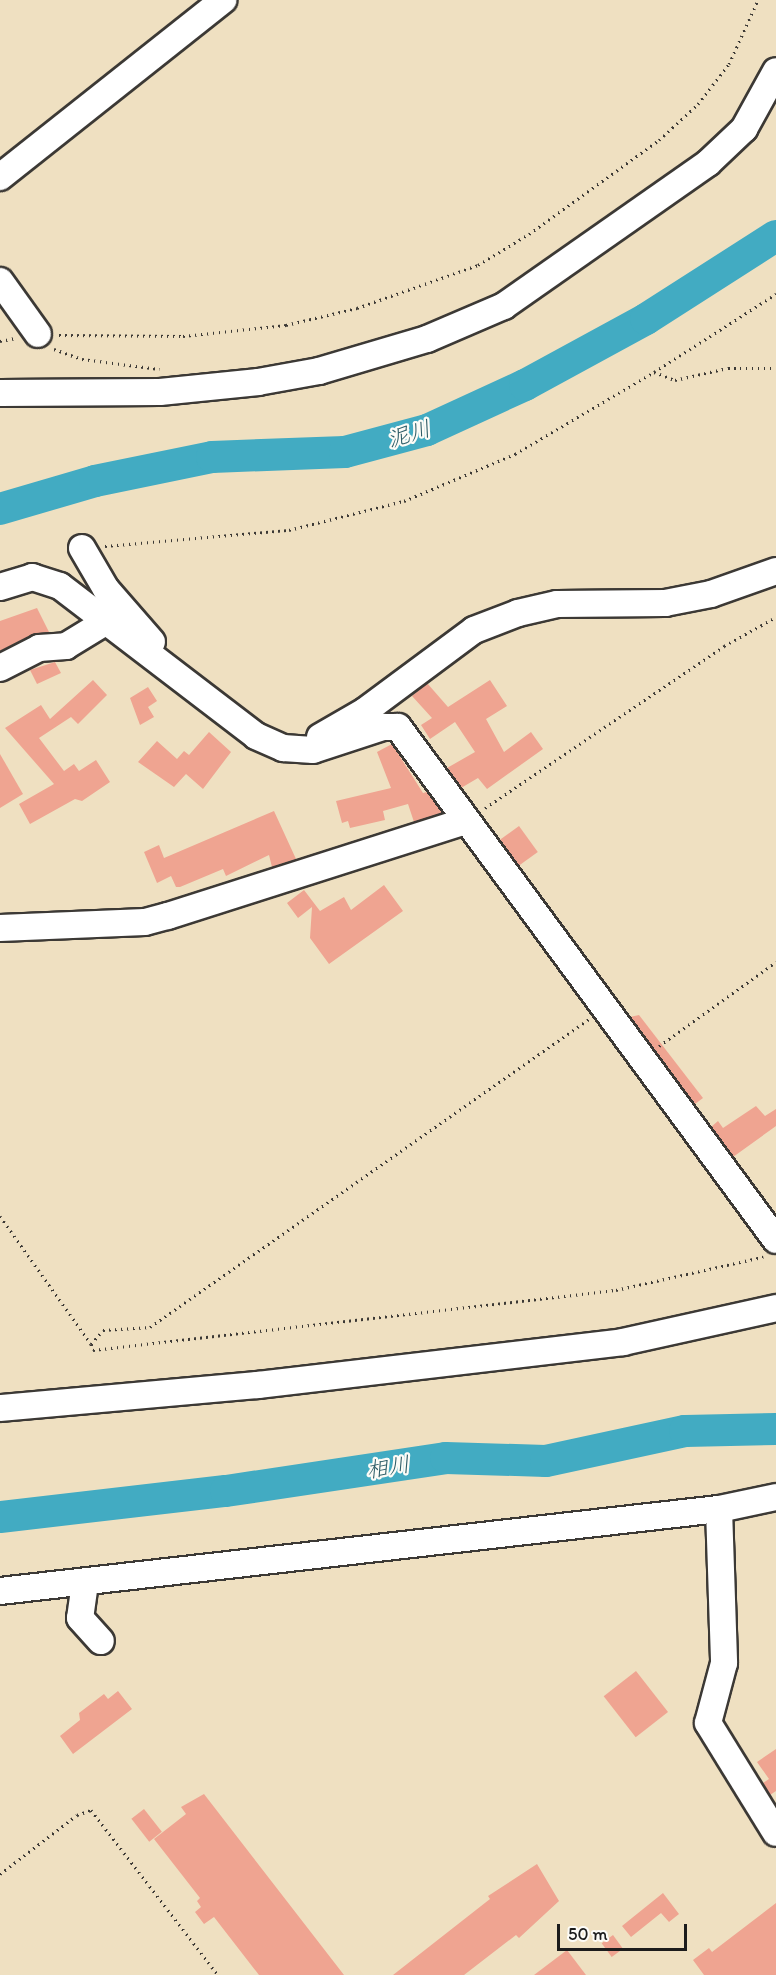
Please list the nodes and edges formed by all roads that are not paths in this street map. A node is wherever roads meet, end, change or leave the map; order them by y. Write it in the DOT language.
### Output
graph roads {
  1 [pos="223,0"];
  2 [pos="776,71"];
  3 [pos="0,177"];
  4 [pos="0,281"];
  5 [pos="38,334"];
  6 [pos="0,393"];
  7 [pos="82,548"];
  8 [pos="776,571"];
  9 [pos="0,587"];
  10 [pos="107,621"];
  11 [pos="0,668"];
  12 [pos="167,669"];
  13 [pos="313,750"];
  14 [pos="466,821"];
  15 [pos="0,928"];
  16 [pos="771,1248"];
  17 [pos="776,1308"];
  18 [pos="0,1408"];
  19 [pos="776,1497"];
  20 [pos="719,1509"];
  21 [pos="86,1582"];
  22 [pos="0,1591"];
  23 [pos="101,1641"];
  24 [pos="776,1833"];
  1 -- 3 [label="street"];
  2 -- 6 [label="street"];
  4 -- 5 [label="street"];
  7 -- 12 [label="street"];
  8 -- 13 [label="street"];
  9 -- 10 [label="street"];
  10 -- 11 [label="street"];
  10 -- 12 [label="street"];
  12 -- 13 [label="street"];
  13 -- 14 [label="street"];
  14 -- 15 [label="street"];
  14 -- 16 [label="street"];
  17 -- 18 [label="street"];
  19 -- 20 [label="street"];
  20 -- 21 [label="street"];
  20 -- 24 [label="street"];
  21 -- 22 [label="street"];
  21 -- 23 [label="street"];
}
